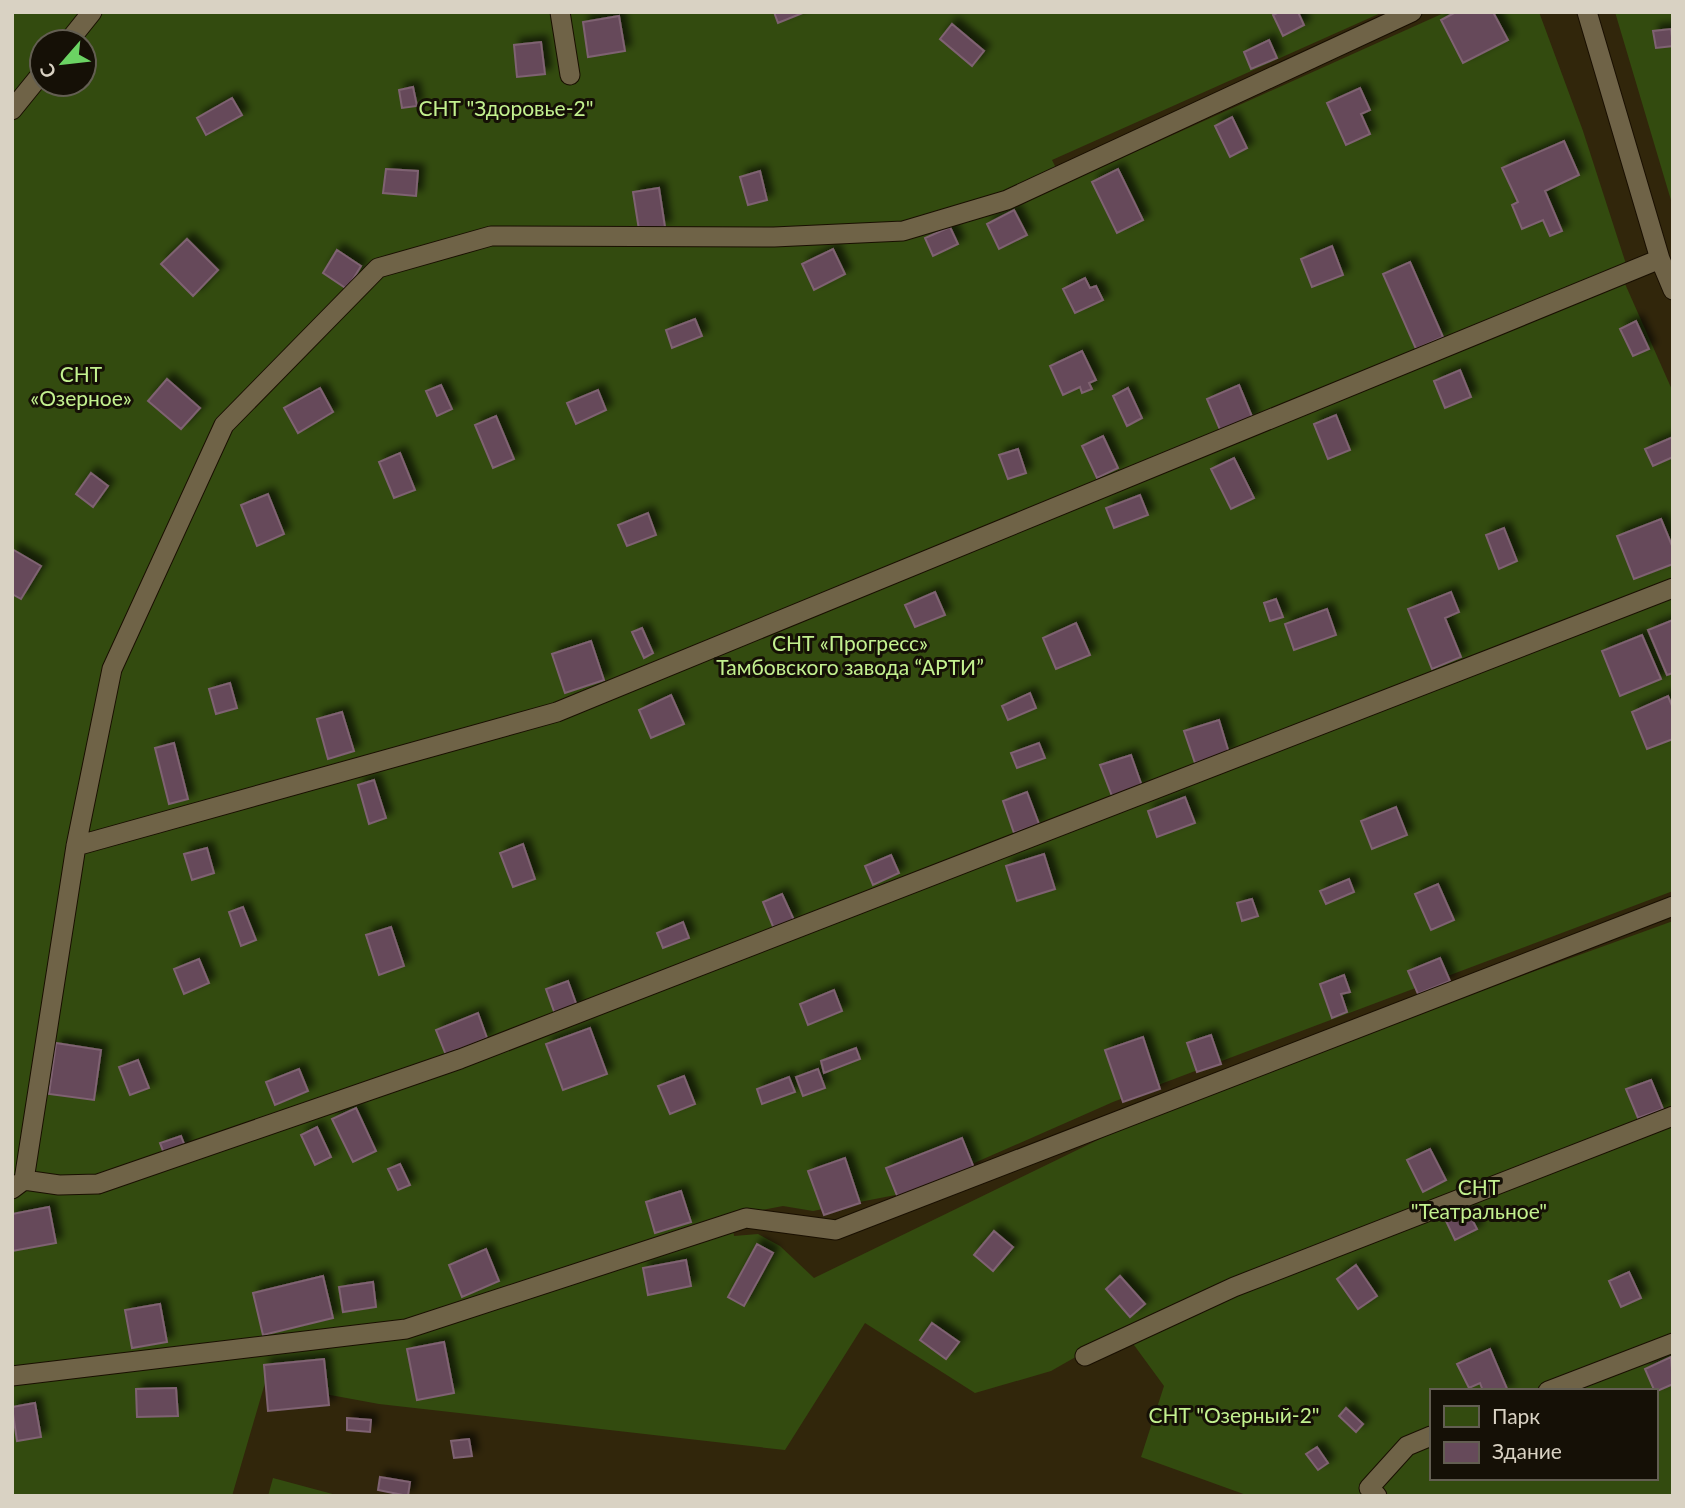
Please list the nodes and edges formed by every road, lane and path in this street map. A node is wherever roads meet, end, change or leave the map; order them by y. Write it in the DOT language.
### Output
graph roads {
  1 [pos="92,12"];
  2 [pos="559,12"];
  3 [pos="1412,12"];
  4 [pos="1587,12"];
  5 [pos="79,28"];
  6 [pos="570,75"];
  7 [pos="28,90"];
  8 [pos="12,110"];
  9 [pos="1660,259"];
  10 [pos="1673,290"];
  11 [pos="1673,589"];
  12 [pos="76,846"];
  13 [pos="1673,906"];
  14 [pos="1673,1116"];
  15 [pos="18,1184"];
  16 [pos="1673,1342"];
  17 [pos="1085,1356"];
  18 [pos="12,1376"];
  19 [pos="1553,1389"];
  20 [pos="1430,1436"];
  21 [pos="1377,1496"];
  1 -- 5 [label="lane"];
  2 -- 6 [label="lane"];
  3 -- 12 [label="lane"];
  4 -- 9 [label="lane"];
  7 -- 8 [label="lane"];
  9 -- 10 [label="lane"];
  9 -- 12 [label="lane"];
  11 -- 15 [label="lane"];
  12 -- 15 [label="lane"];
  13 -- 18 [label="lane"];
  14 -- 17 [label="lane"];
  16 -- 19 [label="lane"];
  20 -- 21 [label="lane"];
}
